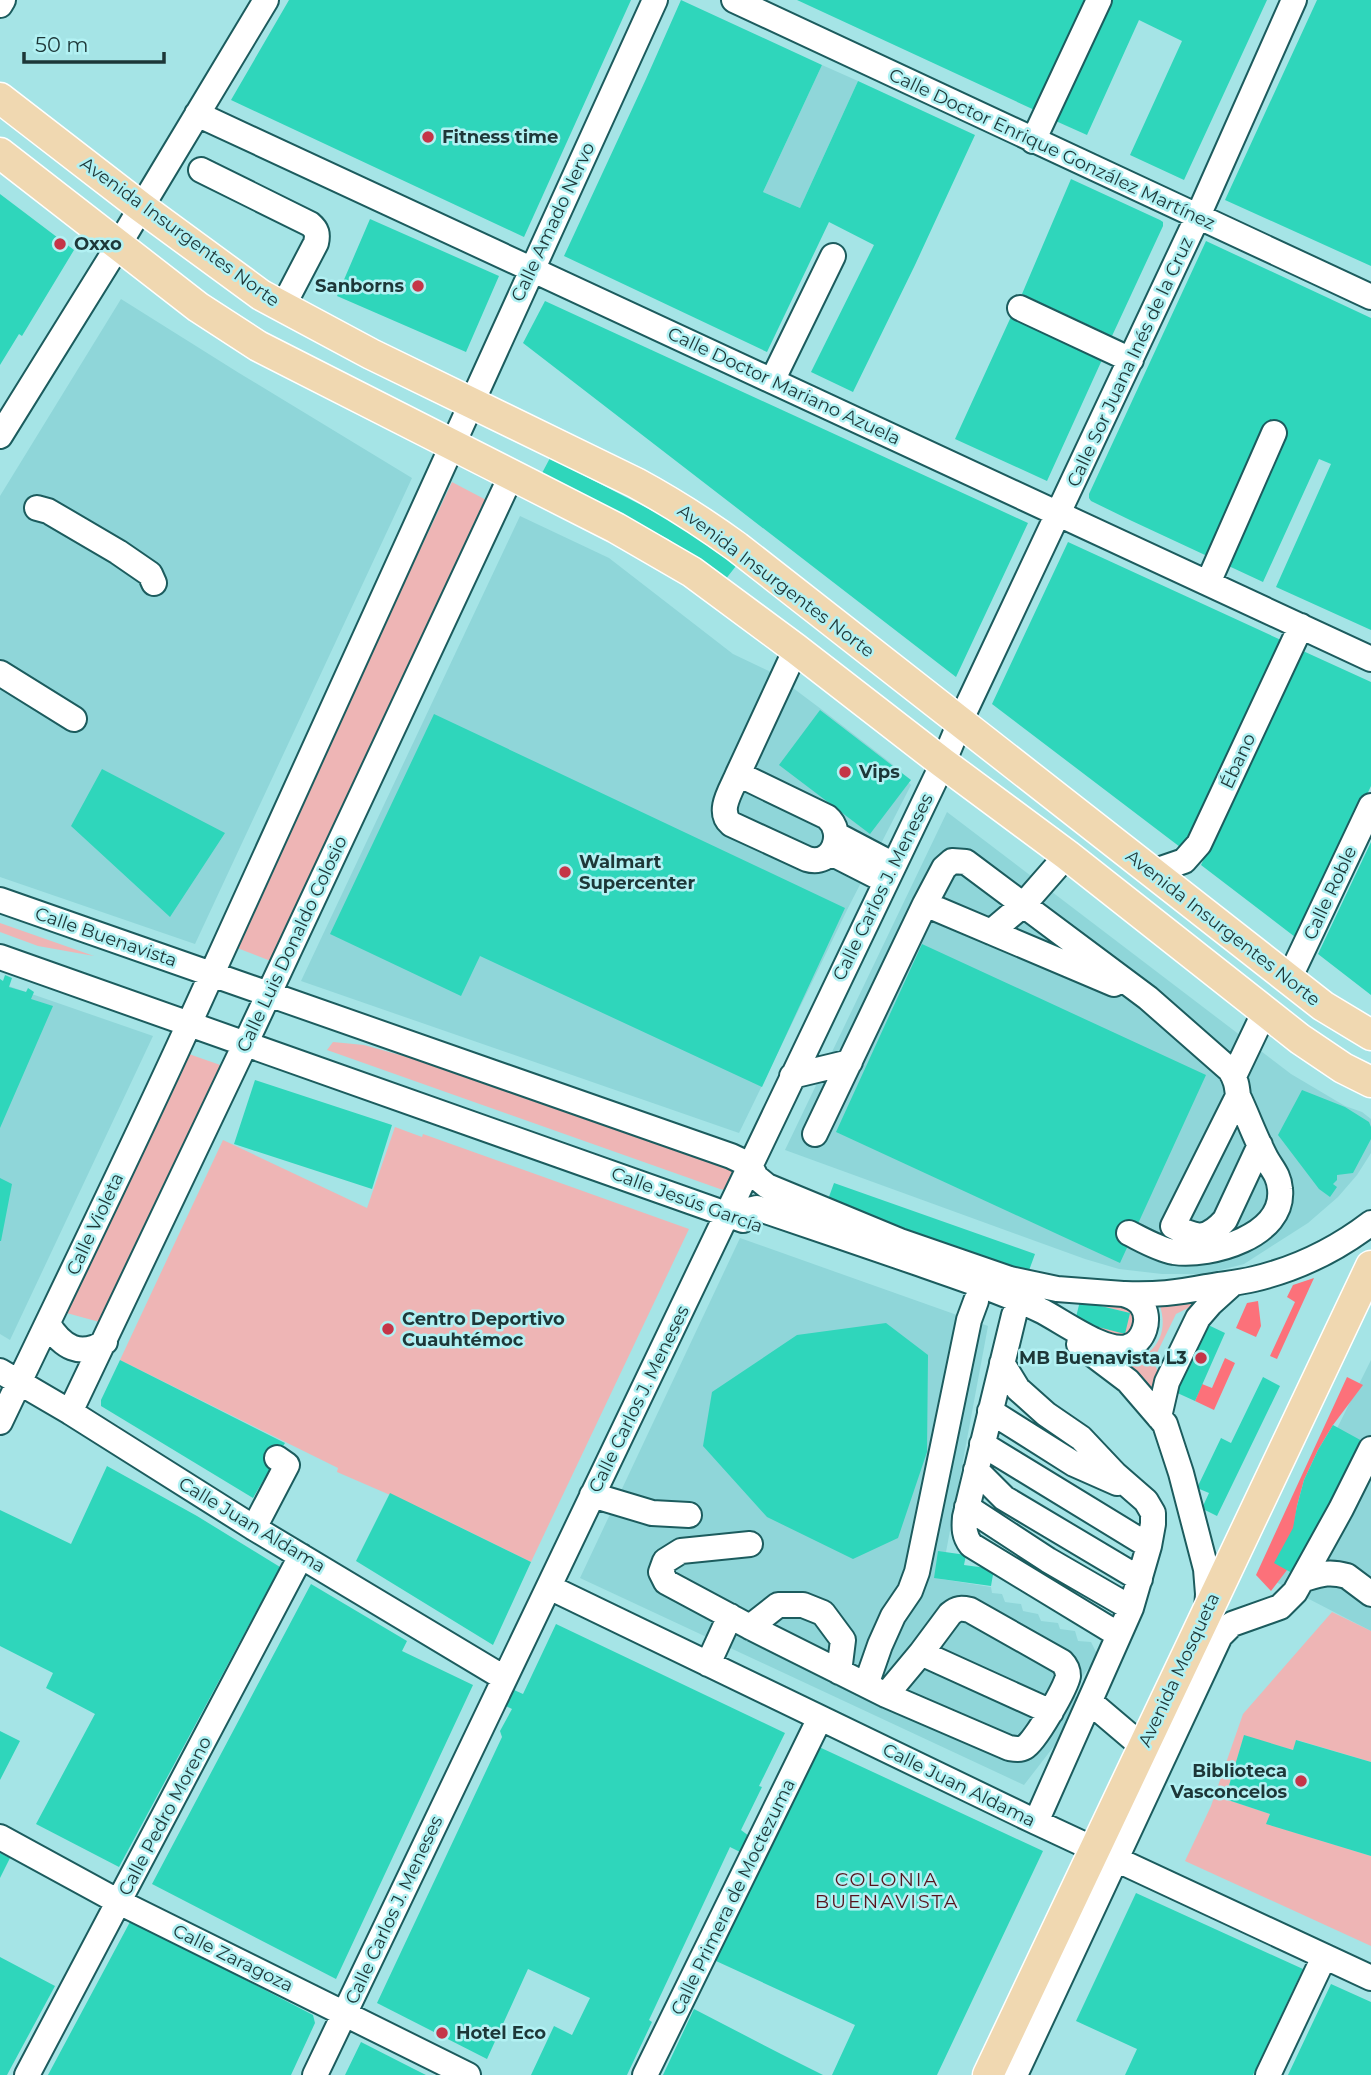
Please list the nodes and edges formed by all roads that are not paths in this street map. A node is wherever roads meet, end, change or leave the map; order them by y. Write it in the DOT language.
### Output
graph roads {
  1 [pos="3,0"];
  2 [pos="266,0"];
  3 [pos="656,0"];
  4 [pos="734,0"];
  5 [pos="1100,0"];
  6 [pos="1294,0"];
  7 [pos="0,5"];
  8 [pos="0,98"];
  9 [pos="197,114"];
  10 [pos="1033,141"];
  11 [pos="0,153"];
  12 [pos="201,170"];
  13 [pos="141,206"];
  14 [pos="1198,216"];
  15 [pos="118,246"];
  16 [pos="833,256"];
  17 [pos="531,269"];
  18 [pos="1371,297"];
  19 [pos="282,308"];
  20 [pos="1020,308"];
  21 [pos="1131,360"];
  22 [pos="772,381"];
  23 [pos="471,403"];
  24 [pos="1274,433"];
  25 [pos="0,436"];
  26 [pos="453,445"];
  27 [pos="511,476"];
  28 [pos="37,508"];
  29 [pos="1059,514"];
  30 [pos="154,583"];
  31 [pos="1208,583"];
  32 [pos="1301,626"];
  33 [pos="796,649"];
  34 [pos="1371,659"];
  35 [pos="0,673"];
  36 [pos="0,691"];
  37 [pos="960,722"];
  38 [pos="943,763"];
  39 [pos="738,774"];
  40 [pos="1371,806"];
  41 [pos="834,844"];
  42 [pos="1071,859"];
  43 [pos="1152,872"];
  44 [pos="890,873"];
  45 [pos="0,900"];
  46 [pos="925,904"];
  47 [pos="1031,909"];
  48 [pos="991,932"];
  49 [pos="1019,943"];
  50 [pos="0,957"];
  51 [pos="212,974"];
  52 [pos="1289,979"];
  53 [pos="269,993"];
  54 [pos="1148,998"];
  55 [pos="1265,1012"];
  56 [pos="189,1024"];
  57 [pos="1371,1035"];
  58 [pos="246,1043"];
  59 [pos="850,1062"];
  60 [pos="792,1076"];
  61 [pos="1371,1082"];
  62 [pos="1236,1086"];
  63 [pos="815,1134"];
  64 [pos="1264,1152"];
  65 [pos="750,1165"];
  66 [pos="728,1214"];
  67 [pos="1371,1223"];
  68 [pos="1129,1233"];
  69 [pos="1371,1266"];
  70 [pos="1232,1284"];
  71 [pos="1123,1294"];
  72 [pos="976,1301"];
  73 [pos="1014,1315"];
  74 [pos="48,1324"];
  75 [pos="105,1342"];
  76 [pos="1002,1363"];
  77 [pos="9,1377"];
  78 [pos="990,1411"];
  79 [pos="71,1412"];
  80 [pos="1159,1417"];
  81 [pos="0,1422"];
  82 [pos="982,1444"];
  83 [pos="1371,1449"];
  84 [pos="277,1458"];
  85 [pos="976,1469"];
  86 [pos="1136,1492"];
  87 [pos="592,1495"];
  88 [pos="967,1507"];
  89 [pos="689,1515"];
  90 [pos="254,1528"];
  91 [pos="750,1544"];
  92 [pos="1149,1546"];
  93 [pos="301,1556"];
  94 [pos="1140,1579"];
  95 [pos="1304,1579"];
  96 [pos="549,1587"];
  97 [pos="1371,1594"];
  98 [pos="1131,1608"];
  99 [pos="1207,1611"];
  100 [pos="741,1622"];
  101 [pos="1119,1635"];
  102 [pos="921,1653"];
  103 [pos="714,1667"];
  104 [pos="839,1672"];
  105 [pos="504,1678"];
  106 [pos="876,1690"];
  107 [pos="1090,1702"];
  108 [pos="1051,1712"];
  109 [pos="820,1718"];
  110 [pos="1143,1747"];
  111 [pos="1036,1822"];
  112 [pos="0,1837"];
  113 [pos="1105,1855"];
  114 [pos="119,1902"];
  115 [pos="1324,1957"];
  116 [pos="1371,1978"];
  117 [pos="345,2013"];
  118 [pos="27,2075"];
  119 [pos="315,2075"];
  120 [pos="468,2075"];
  121 [pos="645,2075"];
  122 [pos="988,2075"];
  123 [pos="1015,2075"];
  124 [pos="1268,2075"];
  1 -- 7 [label="street"];
  2 -- 9 [label="street"];
  3 -- 17 [label="street, Calle Amado Nervo"];
  4 -- 10 [label="street, Calle Doctor Enrique González Martínez"];
  5 -- 10 [label="street"];
  6 -- 14 [label="street, Calle Sor Juana Inés de la Cruz"];
  8 -- 13 [label="main road, Avenida Insurgentes Norte"];
  9 -- 13 [label="street"];
  9 -- 17 [label="street, Calle Doctor Mariano Azuela"];
  10 -- 14 [label="street, Calle Doctor Enrique González Martínez"];
  11 -- 15 [label="main road"];
  12 -- 19 [label="street"];
  13 -- 15 [label="street"];
  13 -- 19 [label="main road, Avenida Insurgentes Norte"];
  14 -- 18 [label="street, Calle Doctor Enrique González Martínez"];
  14 -- 21 [label="street, Calle Sor Juana Inés de la Cruz"];
  15 -- 25 [label="street"];
  15 -- 26 [label="main road"];
  16 -- 22 [label="street"];
  17 -- 22 [label="street, Calle Doctor Mariano Azuela"];
  17 -- 23 [label="street, Calle Amado Nervo"];
  19 -- 23 [label="main road, Avenida Insurgentes Norte"];
  20 -- 21 [label="street"];
  21 -- 29 [label="street, Calle Sor Juana Inés de la Cruz"];
  22 -- 29 [label="street, Calle Doctor Mariano Azuela"];
  23 -- 26 [label="street, Calle Amado Nervo"];
  23 -- 37 [label="main road, Avenida Insurgentes Norte"];
  24 -- 31 [label="street"];
  26 -- 27 [label="main road"];
  26 -- 51 [label="street"];
  27 -- 33 [label="main road"];
  27 -- 53 [label="street, Calle Luis Donaldo Colosio"];
  28 -- 30 [label="street"];
  29 -- 31 [label="street, Calle Doctor Mariano Azuela"];
  29 -- 37 [label="street, Calle Sor Juana Inés de la Cruz"];
  31 -- 32 [label="street, Calle Doctor Mariano Azuela"];
  32 -- 34 [label="street, Calle Doctor Mariano Azuela"];
  32 -- 43 [label="street, Ébano"];
  33 -- 38 [label="main road"];
  33 -- 39 [label="street"];
  35 -- 36 [label="street"];
  37 -- 38 [label="street, Calle Carlos J. Meneses"];
  37 -- 43 [label="main road, Avenida Insurgentes Norte"];
  38 -- 42 [label="main road"];
  38 -- 44 [label="street, Calle Carlos J. Meneses"];
  39 -- 41 [label="street"];
  39 -- 41 [label="street"];
  40 -- 52 [label="street, Calle Roble"];
  41 -- 44 [label="street"];
  42 -- 47 [label="street"];
  42 -- 55 [label="main road"];
  43 -- 52 [label="main road, Avenida Insurgentes Norte"];
  44 -- 60 [label="street, Calle Carlos J. Meneses"];
  45 -- 51 [label="street, Calle Buenavista"];
  46 -- 47 [label="street"];
  46 -- 48 [label="street"];
  46 -- 59 [label="street"];
  47 -- 48 [label="street"];
  47 -- 49 [label="street"];
  47 -- 54 [label="street"];
  48 -- 49 [label="street"];
  49 -- 54 [label="street"];
  50 -- 56 [label="street"];
  51 -- 53 [label="street"];
  51 -- 56 [label="street"];
  52 -- 57 [label="main road, Avenida Insurgentes Norte"];
  53 -- 58 [label="street, Calle Luis Donaldo Colosio"];
  53 -- 65 [label="street"];
  54 -- 62 [label="street"];
  55 -- 61 [label="main road"];
  55 -- 62 [label="street"];
  56 -- 58 [label="street, Calle Jesús García"];
  56 -- 74 [label="street, Calle Violeta"];
  58 -- 66 [label="street, Calle Jesús García"];
  58 -- 75 [label="street, Calle Luis Donaldo Colosio"];
  59 -- 60 [label="street"];
  59 -- 63 [label="street"];
  60 -- 65 [label="street, Calle Carlos J. Meneses"];
  62 -- 64 [label="street"];
  62 -- 64 [label="street"];
  64 -- 68 [label="street"];
  65 -- 66 [label="street, Calle Carlos J. Meneses"];
  65 -- 71 [label="street"];
  66 -- 71 [label="street"];
  66 -- 72 [label="street, Calle Jesús García"];
  66 -- 87 [label="street, Calle Carlos J. Meneses"];
  67 -- 70 [label="street"];
  69 -- 99 [label="main road, Avenida Mosqueta"];
  70 -- 71 [label="street"];
  70 -- 80 [label="street"];
  72 -- 73 [label="street, Calle Jesús García"];
  72 -- 106 [label="street"];
  73 -- 76 [label="street"];
  73 -- 80 [label="street, Calle Jesús García"];
  74 -- 75 [label="street"];
  74 -- 77 [label="street, Calle Violeta"];
  75 -- 79 [label="street, Calle Luis Donaldo Colosio"];
  76 -- 78 [label="street"];
  76 -- 86 [label="street"];
  77 -- 79 [label="street, Calle Juan Aldama"];
  77 -- 81 [label="street, Calle Violeta"];
  78 -- 82 [label="street"];
  78 -- 86 [label="street"];
  79 -- 90 [label="street, Calle Juan Aldama"];
  80 -- 99 [label="street, Calle Jesús García"];
  82 -- 85 [label="street"];
  82 -- 92 [label="street"];
  83 -- 95 [label="street"];
  84 -- 90 [label="street"];
  85 -- 88 [label="street"];
  85 -- 94 [label="street"];
  86 -- 92 [label="street"];
  87 -- 89 [label="street"];
  87 -- 96 [label="street, Calle Carlos J. Meneses"];
  88 -- 98 [label="street"];
  88 -- 101 [label="street"];
  90 -- 93 [label="street, Calle Juan Aldama"];
  91 -- 100 [label="street"];
  92 -- 94 [label="street"];
  93 -- 105 [label="street, Calle Juan Aldama"];
  93 -- 114 [label="street, Calle Pedro Moreno"];
  94 -- 98 [label="street"];
  95 -- 97 [label="street"];
  95 -- 113 [label="street"];
  96 -- 103 [label="street, Calle Juan Aldama"];
  96 -- 105 [label="street, Calle Carlos J. Meneses"];
  98 -- 101 [label="street"];
  99 -- 110 [label="main road, Avenida Mosqueta"];
  100 -- 103 [label="street"];
  100 -- 104 [label="street"];
  100 -- 104 [label="street"];
  101 -- 107 [label="street"];
  102 -- 106 [label="street"];
  102 -- 108 [label="street"];
  102 -- 108 [label="street"];
  103 -- 109 [label="street, Calle Juan Aldama"];
  104 -- 106 [label="street"];
  105 -- 117 [label="street, Calle Carlos J. Meneses"];
  106 -- 108 [label="street"];
  107 -- 110 [label="street"];
  107 -- 111 [label="street"];
  109 -- 111 [label="street, Calle Juan Aldama"];
  109 -- 121 [label="street, Calle Primera de Moctezuma"];
  110 -- 113 [label="main road, Avenida Mosqueta"];
  111 -- 113 [label="street, Calle Juan Aldama"];
  112 -- 114 [label="street, Calle Zaragoza"];
  113 -- 115 [label="street, Calle Juan Aldama"];
  113 -- 122 [label="main road, Avenida Mosqueta"];
  113 -- 123 [label="street"];
  114 -- 117 [label="street, Calle Zaragoza"];
  114 -- 118 [label="street, Calle Pedro Moreno"];
  115 -- 116 [label="street, Calle Juan Aldama"];
  115 -- 124 [label="street"];
  117 -- 119 [label="street, Calle Carlos J. Meneses"];
  117 -- 120 [label="street, Calle Zaragoza"];
}
